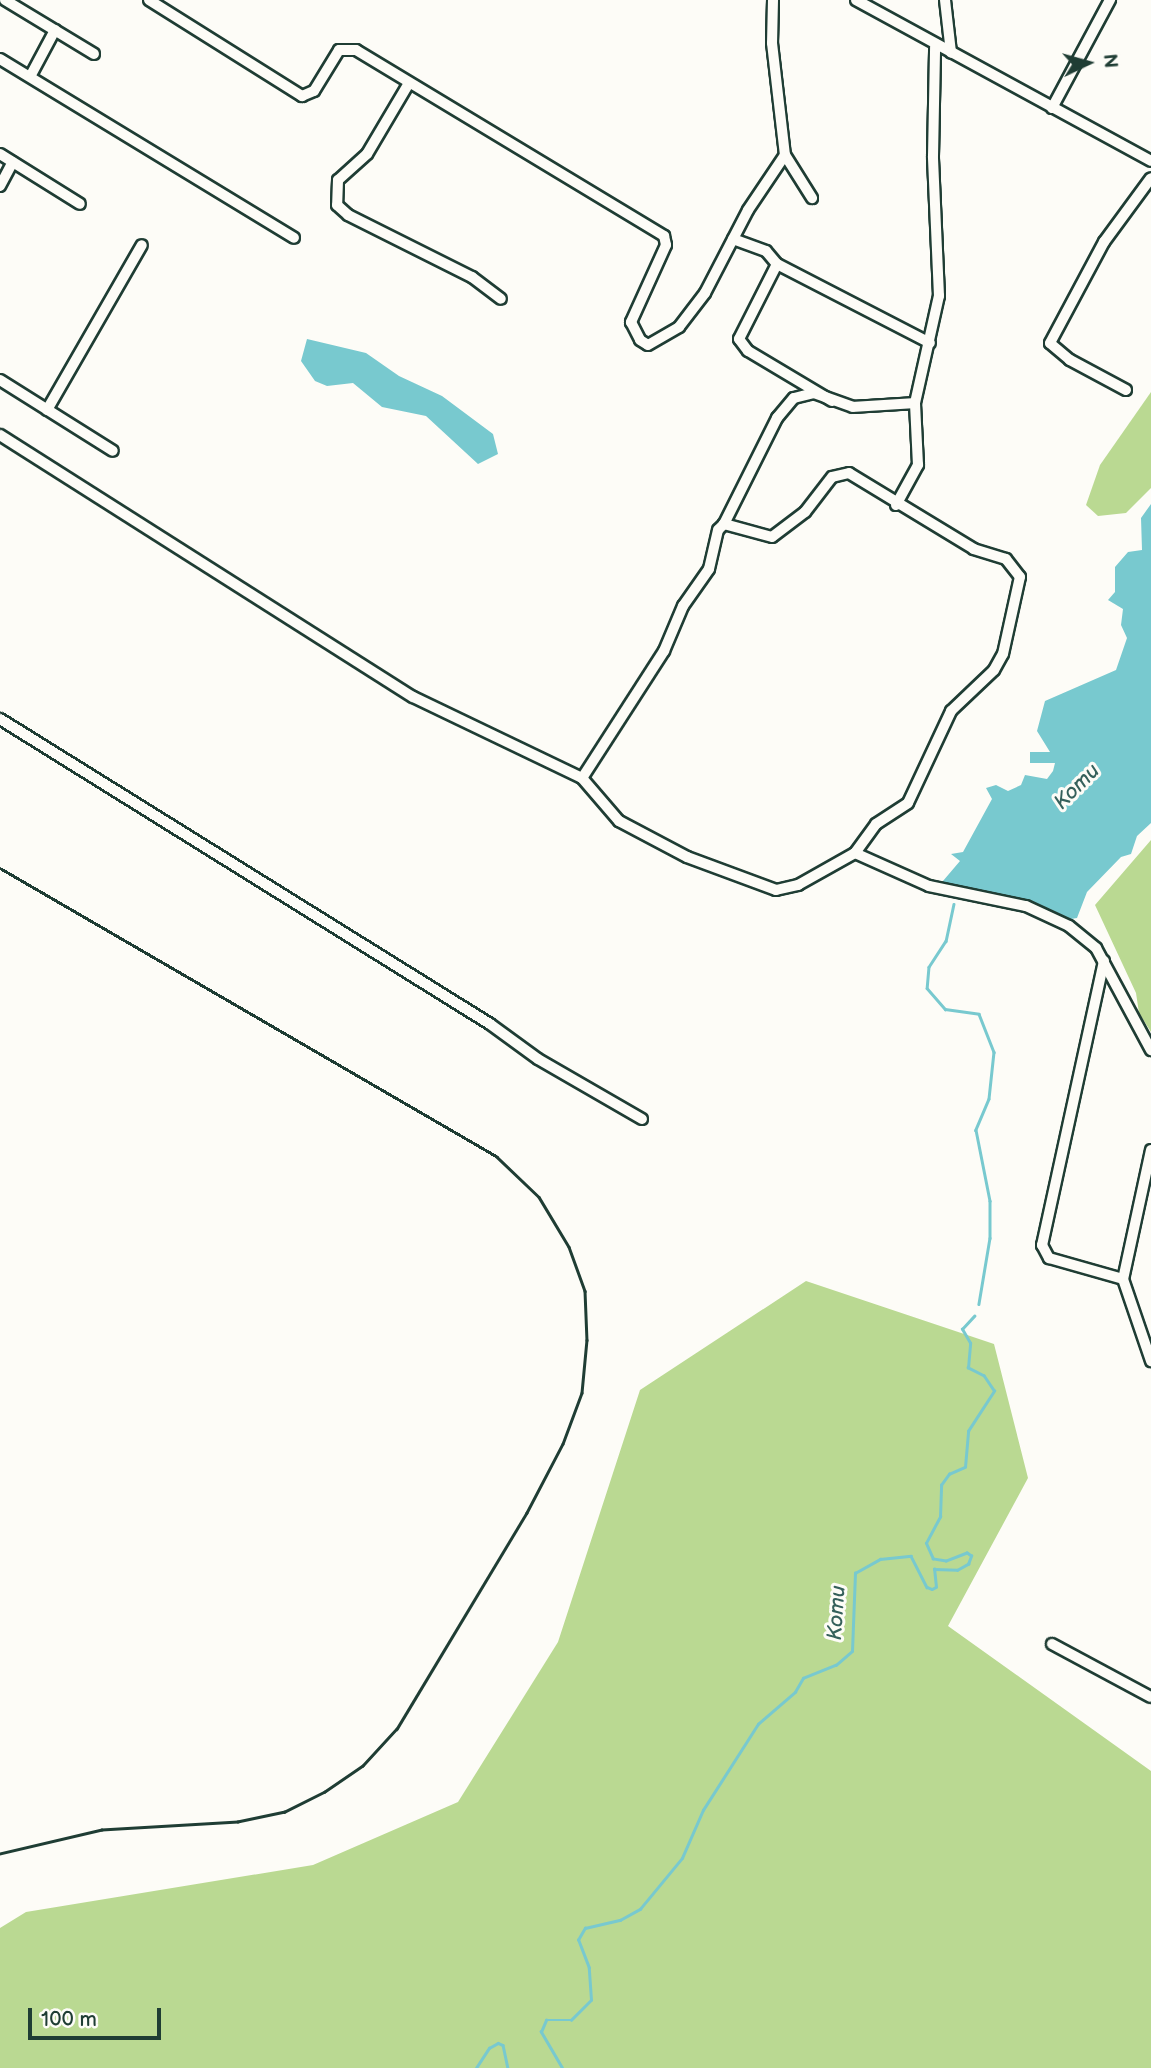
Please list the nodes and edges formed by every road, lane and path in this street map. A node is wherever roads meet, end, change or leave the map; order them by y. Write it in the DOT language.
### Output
graph roads {
  1 [pos="5,0"];
  2 [pos="149,0"];
  3 [pos="773,0"];
  4 [pos="856,0"];
  5 [pos="945,0"];
  6 [pos="1110,0"];
  7 [pos="55,30"];
  8 [pos="935,47"];
  9 [pos="951,53"];
  10 [pos="94,54"];
  11 [pos="0,59"];
  12 [pos="30,75"];
  13 [pos="409,83"];
  14 [pos="1052,108"];
  15 [pos="0,154"];
  16 [pos="785,155"];
  17 [pos="1151,161"];
  18 [pos="13,162"];
  19 [pos="1151,178"];
  20 [pos="0,186"];
  21 [pos="811,198"];
  22 [pos="80,204"];
  23 [pos="294,238"];
  24 [pos="733,239"];
  25 [pos="142,245"];
  26 [pos="777,264"];
  27 [pos="500,299"];
  28 [pos="930,342"];
  29 [pos="0,380"];
  30 [pos="1126,390"];
  31 [pos="832,401"];
  32 [pos="915,403"];
  33 [pos="47,410"];
  34 [pos="0,435"];
  35 [pos="113,451"];
  36 [pos="896,505"];
  37 [pos="724,524"];
  38 [pos="0,719"];
  39 [pos="582,778"];
  40 [pos="855,853"];
  41 [pos="1104,961"];
  42 [pos="1151,1050"];
  43 [pos="642,1119"];
  44 [pos="1151,1150"];
  45 [pos="1123,1279"];
  46 [pos="1151,1361"];
  47 [pos="1052,1644"];
  48 [pos="1151,1697"];
  1 -- 7 [label="street"];
  2 -- 13 [label="street"];
  3 -- 16 [label="street"];
  4 -- 8 [label="street"];
  5 -- 9 [label="street"];
  6 -- 14 [label="street"];
  7 -- 10 [label="street"];
  7 -- 12 [label="street"];
  8 -- 9 [label="street"];
  8 -- 28 [label="street"];
  9 -- 14 [label="street"];
  11 -- 12 [label="street"];
  12 -- 23 [label="street"];
  13 -- 24 [label="street"];
  13 -- 27 [label="street"];
  14 -- 17 [label="street"];
  15 -- 18 [label="street"];
  16 -- 21 [label="street"];
  16 -- 24 [label="street"];
  18 -- 20 [label="street"];
  18 -- 22 [label="street"];
  19 -- 30 [label="street"];
  24 -- 26 [label="street"];
  25 -- 33 [label="street"];
  26 -- 28 [label="street"];
  26 -- 31 [label="street"];
  28 -- 32 [label="street"];
  29 -- 33 [label="street"];
  31 -- 32 [label="street"];
  31 -- 37 [label="street"];
  32 -- 36 [label="street"];
  33 -- 35 [label="street"];
  34 -- 39 [label="street"];
  36 -- 37 [label="street"];
  36 -- 40 [label="street"];
  37 -- 39 [label="street"];
  38 -- 43 [label="street"];
  39 -- 40 [label="street"];
  40 -- 41 [label="street"];
  41 -- 42 [label="street"];
  41 -- 45 [label="street"];
  44 -- 45 [label="street"];
  45 -- 46 [label="street"];
  47 -- 48 [label="street"];
}
